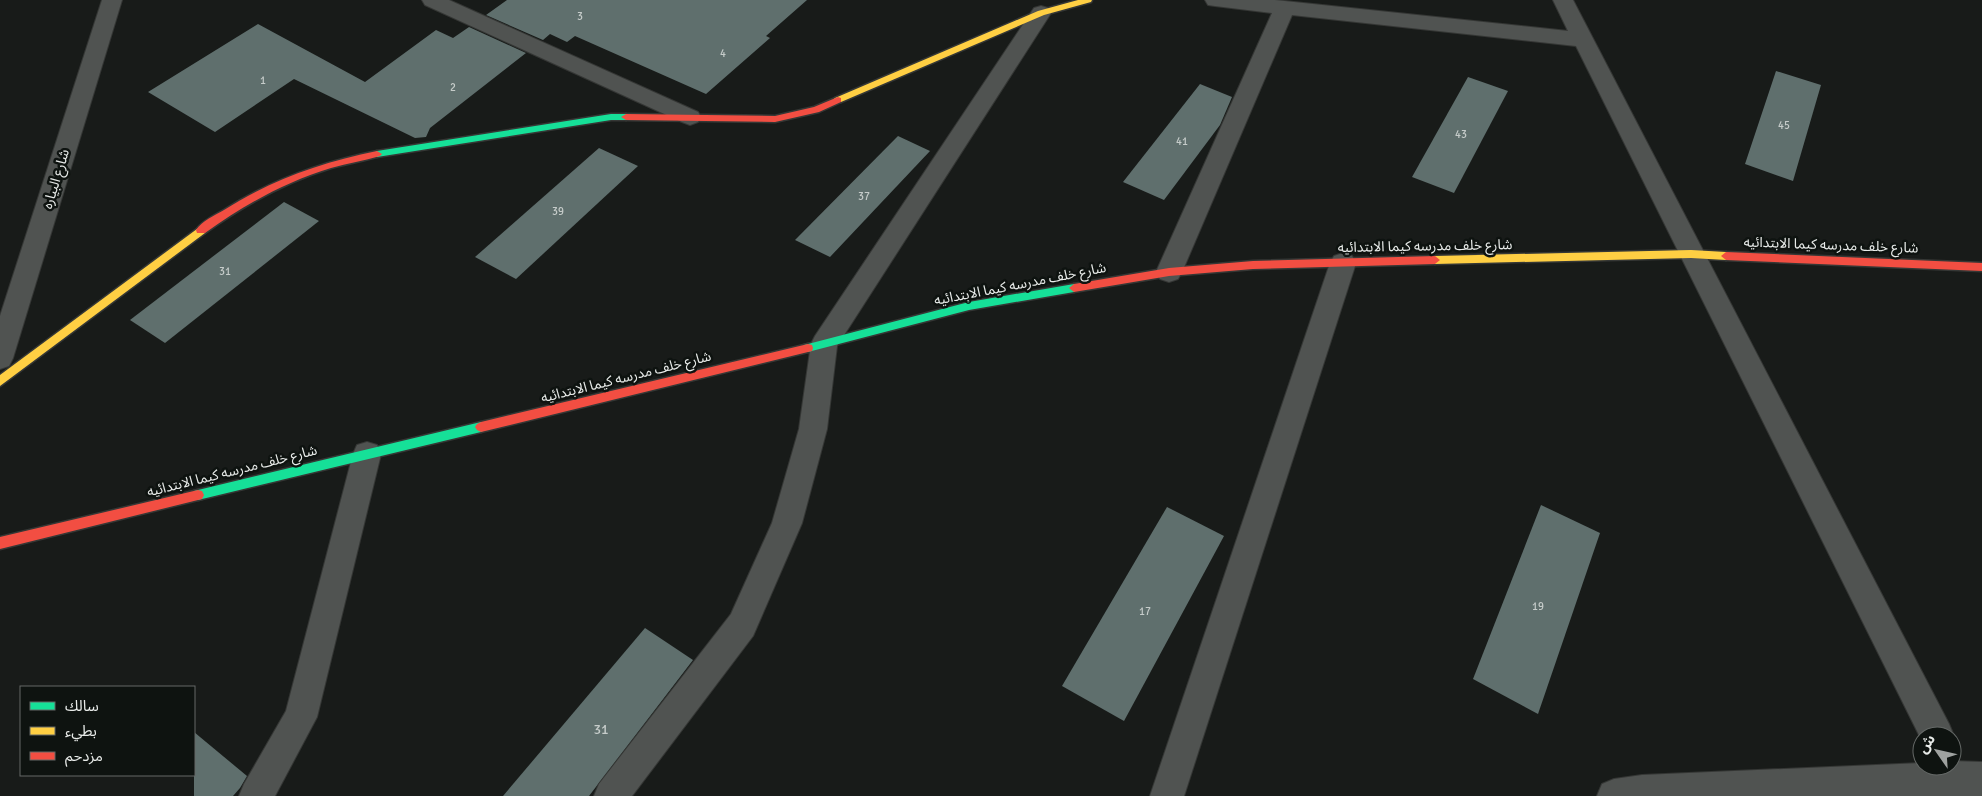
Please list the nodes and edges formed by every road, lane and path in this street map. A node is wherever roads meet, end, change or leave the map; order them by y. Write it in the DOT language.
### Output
graph roads {
  1 [pos="112,0"];
  2 [pos="432,0"];
  3 [pos="1088,0"];
  4 [pos="1215,0"];
  5 [pos="1563,0"];
  6 [pos="1284,8"];
  7 [pos="1042,13"];
  8 [pos="1585,40"];
  9 [pos="690,117"];
  10 [pos="1691,254"];
  11 [pos="1343,263"];
  12 [pos="1982,266"];
  13 [pos="1169,272"];
  14 [pos="824,344"];
  15 [pos="0,358"];
  16 [pos="0,381"];
  17 [pos="367,454"];
  18 [pos="0,543"];
  19 [pos="1932,726"];
  20 [pos="1965,780"];
  21 [pos="256,796"];
  22 [pos="611,796"];
  23 [pos="1167,796"];
  24 [pos="1614,796"];
  1 -- 15 [label="street, شارع البياره"];
  2 -- 9 [label="street"];
  3 -- 7 [label="street"];
  4 -- 6 [label="street"];
  5 -- 8 [label="street"];
  6 -- 8 [label="street"];
  6 -- 13 [label="street"];
  7 -- 9 [label="street"];
  7 -- 14 [label="street"];
  8 -- 10 [label="street"];
  9 -- 16 [label="street"];
  10 -- 11 [label="street, شارع خلف مدرسه كيما الابتدائيه"];
  10 -- 12 [label="street, شارع خلف مدرسه كيما الابتدائيه"];
  10 -- 19 [label="street"];
  11 -- 13 [label="street, شارع خلف مدرسه كيما الابتدائيه"];
  11 -- 23 [label="street"];
  13 -- 14 [label="street, شارع خلف مدرسه كيما الابتدائيه"];
  14 -- 17 [label="street, شارع خلف مدرسه كيما الابتدائيه"];
  14 -- 22 [label="street"];
  17 -- 18 [label="street, شارع خلف مدرسه كيما الابتدائيه"];
  17 -- 21 [label="street"];
  20 -- 24 [label="street"];
}
